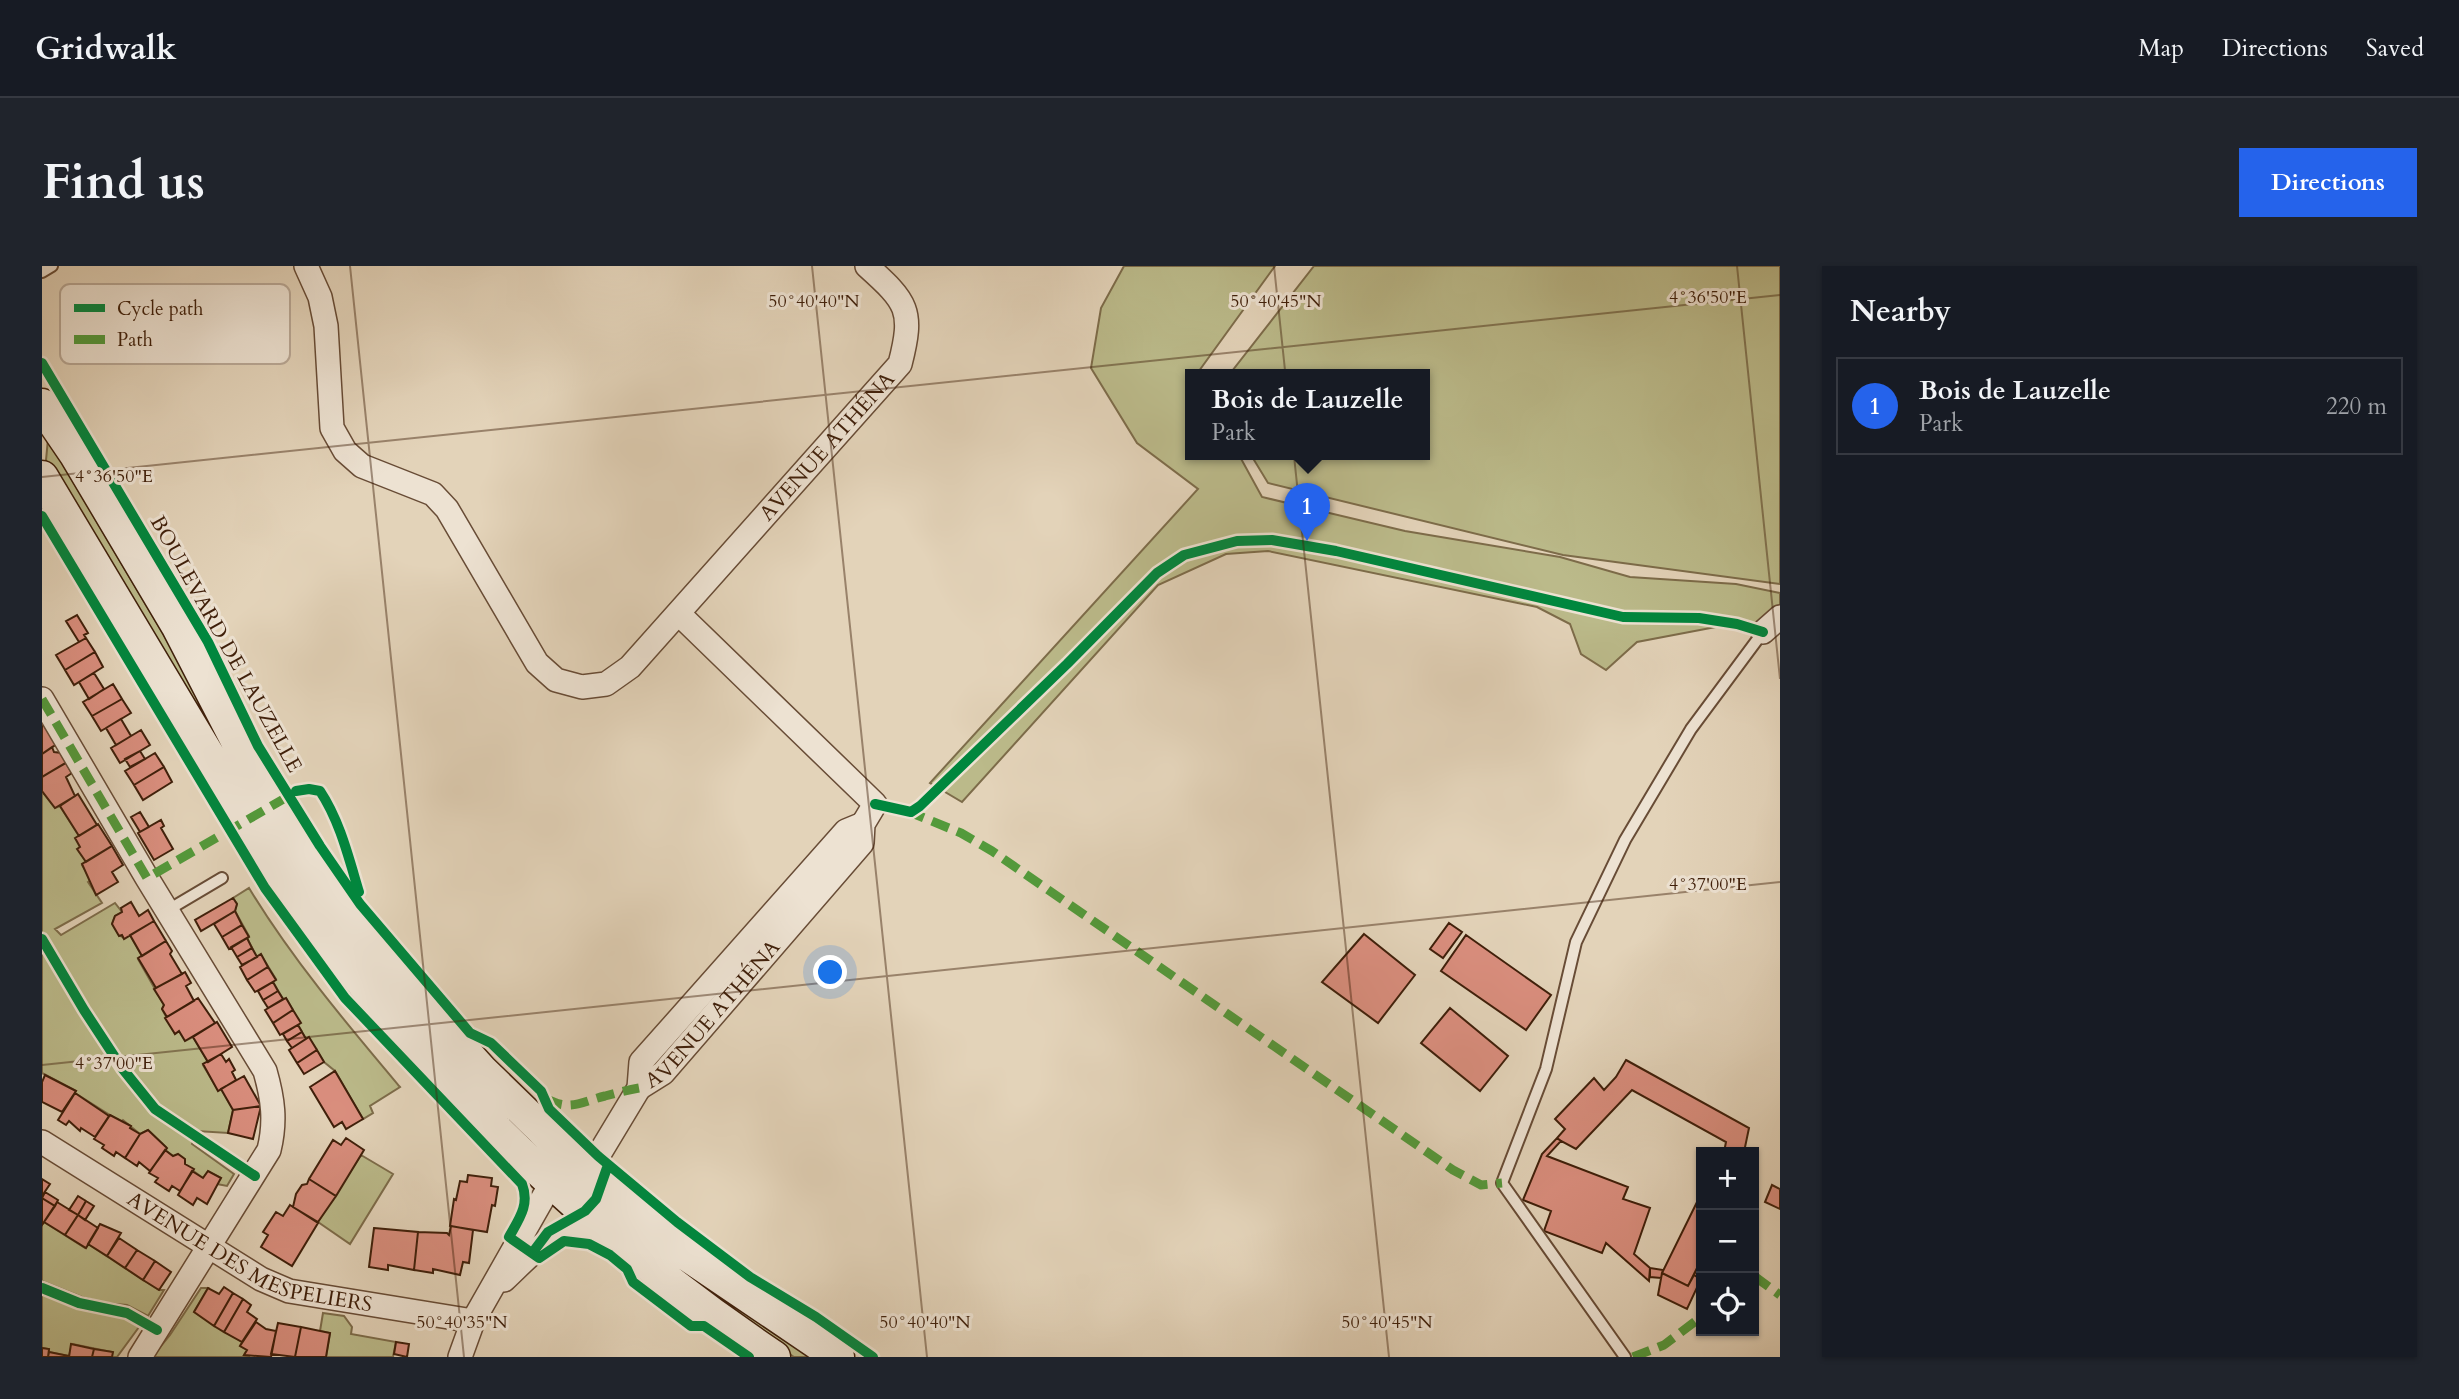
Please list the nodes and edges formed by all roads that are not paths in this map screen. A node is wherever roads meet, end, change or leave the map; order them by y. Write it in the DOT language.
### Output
graph roads {
  1 [pos="52,266"];
  2 [pos="306,266"];
  3 [pos="867,266"];
  4 [pos="42,272"];
  5 [pos="44,405"];
  6 [pos="42,477"];
  7 [pos="679,614"];
  8 [pos="1771,624"];
  9 [pos="42,699"];
  10 [pos="222,878"];
  11 [pos="168,910"];
  12 [pos="42,1142"];
  13 [pos="593,1177"];
  14 [pos="552,1182"];
  15 [pos="609,1231"];
  16 [pos="209,1247"];
  17 [pos="491,1292"];
  18 [pos="474,1321"];
  19 [pos="140,1357"];
  20 [pos="460,1357"];
  21 [pos="774,1357"];
  22 [pos="838,1357"];
  23 [pos="1625,1357"];
  1 -- 4 [label="lane"];
  2 -- 7 [label="street, AVENUE ATHÉNA"];
  3 -- 7 [label="street, AVENUE ATHÉNA"];
  5 -- 13 [label="main road, BOULEVARD DE LAUZELLE"];
  6 -- 14 [label="main road"];
  7 -- 13 [label="street, AVENUE ATHÉNA"];
  8 -- 23 [label="lane"];
  9 -- 11 [label="street"];
  10 -- 11 [label="lane"];
  11 -- 16 [label="street"];
  12 -- 16 [label="street, AVENUE DES MESPELIERS"];
  13 -- 14 [label="main road"];
  13 -- 22 [label="main road, BOULEVARD DE LAUZELLE"];
  14 -- 15 [label="main road"];
  14 -- 17 [label="street"];
  15 -- 17 [label="street"];
  15 -- 21 [label="main road"];
  16 -- 18 [label="street, AVENUE DES MESPELIERS"];
  16 -- 19 [label="street"];
  17 -- 18 [label="street"];
  18 -- 20 [label="street"];
}
